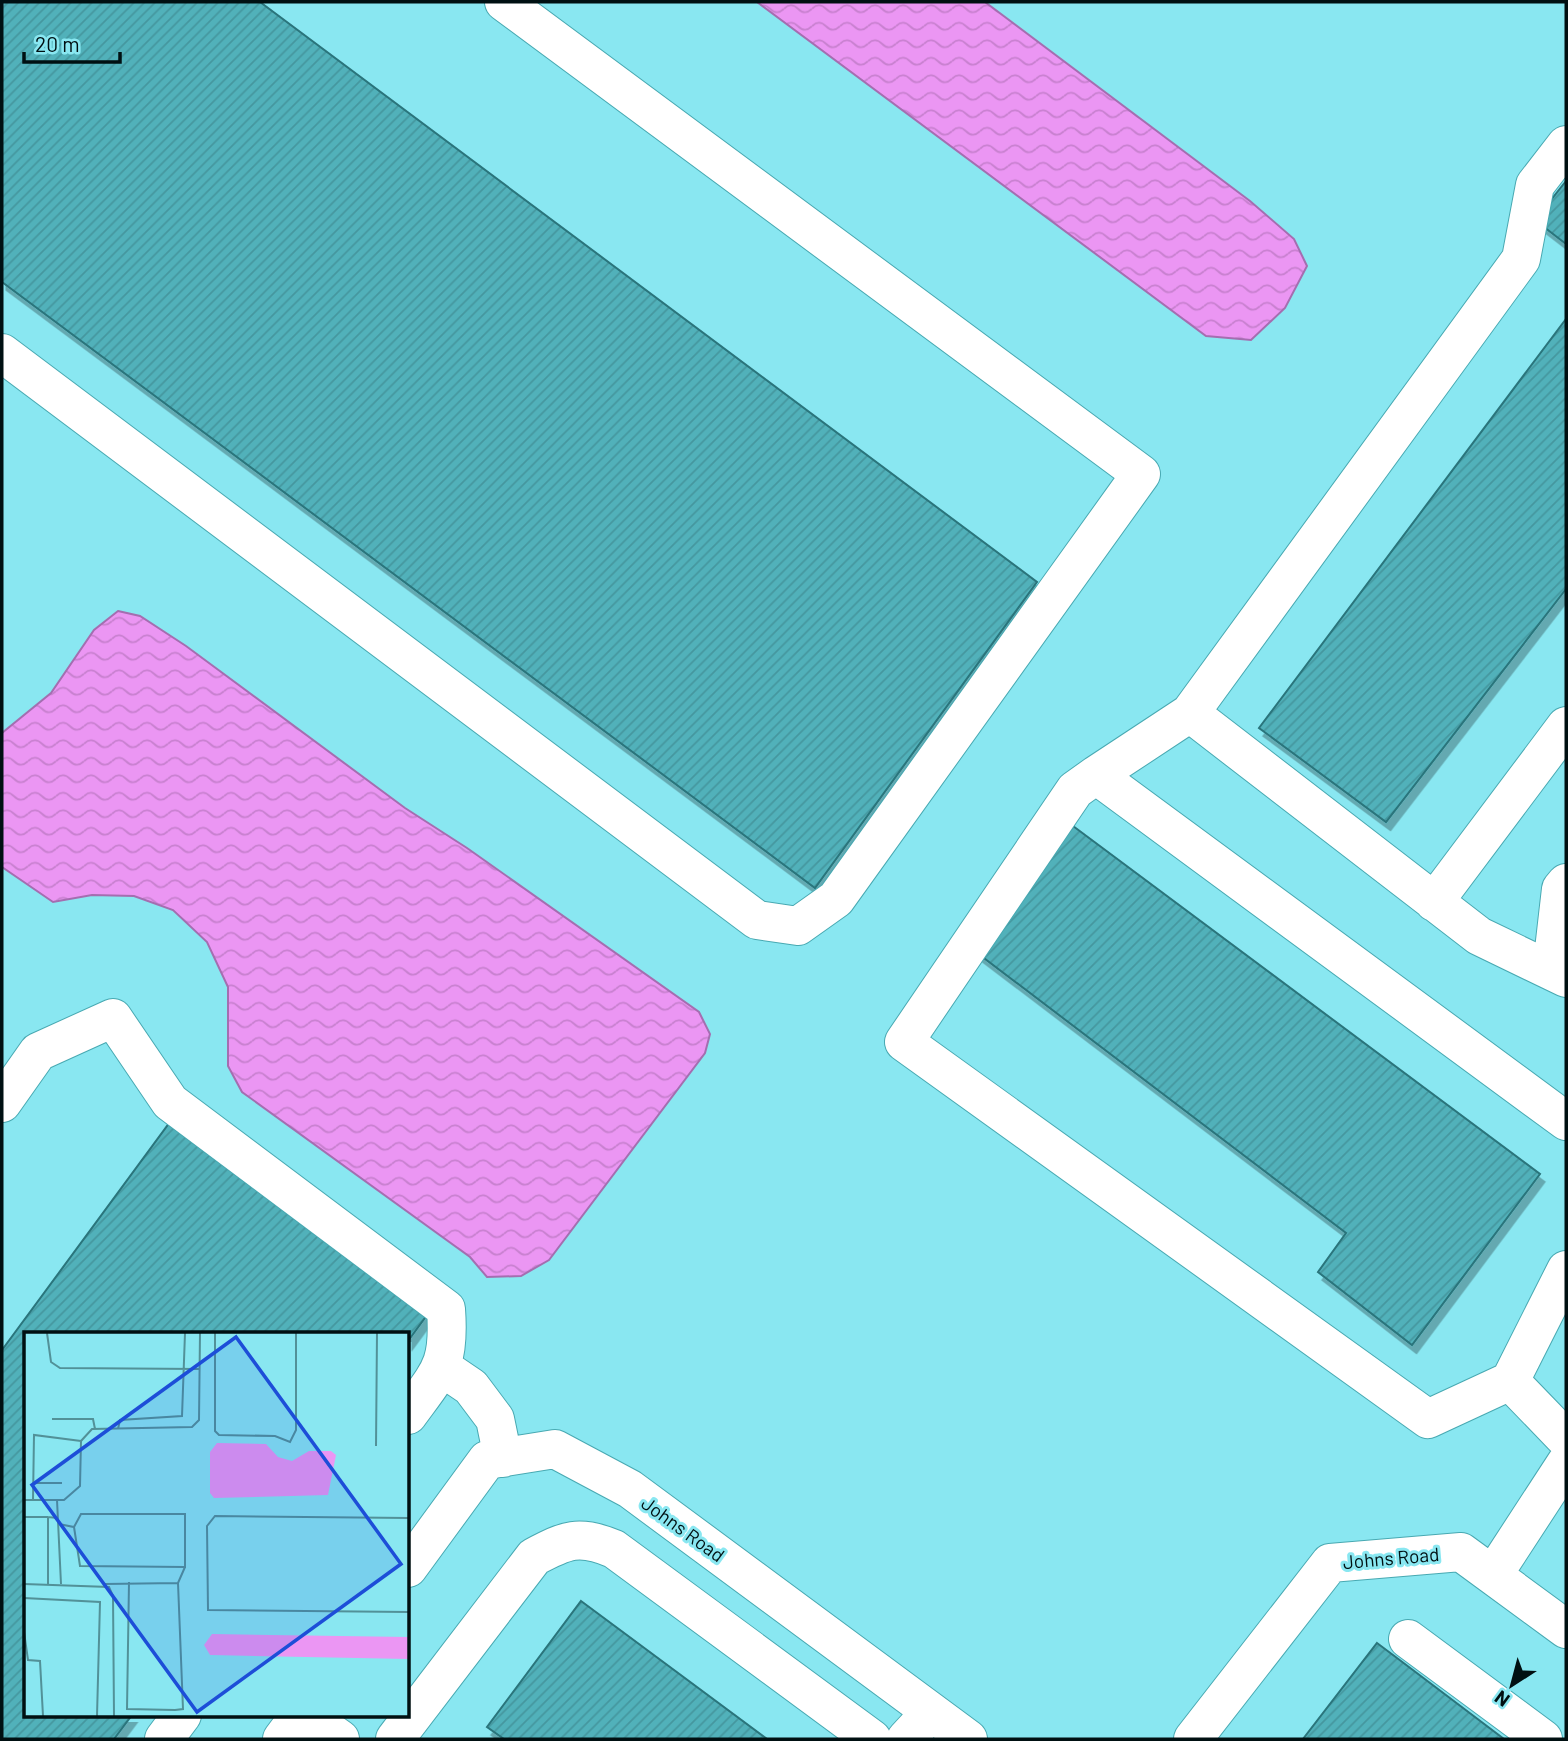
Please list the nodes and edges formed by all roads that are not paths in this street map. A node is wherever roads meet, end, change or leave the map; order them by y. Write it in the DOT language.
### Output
graph roads {
  1 [pos="504,2"];
  2 [pos="1566,145"];
  3 [pos="2,353"];
  4 [pos="1190,713"];
  5 [pos="1566,726"];
  6 [pos="1096,775"];
  7 [pos="1566,883"];
  8 [pos="1434,902"];
  9 [pos="1566,970"];
  10 [pos="1566,978"];
  11 [pos="2,1102"];
  12 [pos="1566,1121"];
  13 [pos="1566,1270"];
  14 [pos="443,1368"];
  15 [pos="1510,1381"];
  16 [pos="410,1412"];
  17 [pos="1566,1439"];
  18 [pos="503,1458"];
  19 [pos="1562,1480"];
  20 [pos="410,1565"];
  21 [pos="1493,1575"];
  22 [pos="1566,1629"];
  23 [pos="1408,1639"];
  24 [pos="931,1712"];
  25 [pos="181,1716"];
  26 [pos="299,1716"];
  27 [pos="307,1716"];
  28 [pos="1566,1731"];
  29 [pos="164,1739"];
  30 [pos="282,1739"];
  31 [pos="340,1739"];
  32 [pos="395,1739"];
  33 [pos="872,1739"];
  34 [pos="906,1739"];
  35 [pos="968,1739"];
  36 [pos="1193,1739"];
  37 [pos="1543,1739"];
  38 [pos="1560,1739"];
  1 -- 3 [label="street"];
  2 -- 4 [label="street"];
  4 -- 6 [label="street"];
  4 -- 8 [label="street"];
  5 -- 8 [label="street"];
  6 -- 12 [label="street"];
  6 -- 15 [label="street"];
  7 -- 9 [label="street"];
  8 -- 10 [label="street"];
  11 -- 14 [label="street"];
  13 -- 15 [label="street"];
  14 -- 16 [label="street"];
  14 -- 18 [label="street"];
  15 -- 17 [label="street"];
  18 -- 20 [label="street, Johns Road"];
  18 -- 24 [label="street, Johns Road"];
  19 -- 21 [label="street"];
  21 -- 22 [label="street, Johns Road"];
  21 -- 36 [label="street, Johns Road"];
  23 -- 37 [label="street"];
  24 -- 34 [label="street"];
  24 -- 35 [label="street, Johns Road"];
  25 -- 29 [label="street"];
  26 -- 30 [label="street"];
  27 -- 31 [label="street"];
  28 -- 38 [label="street"];
  32 -- 33 [label="street"];
}
